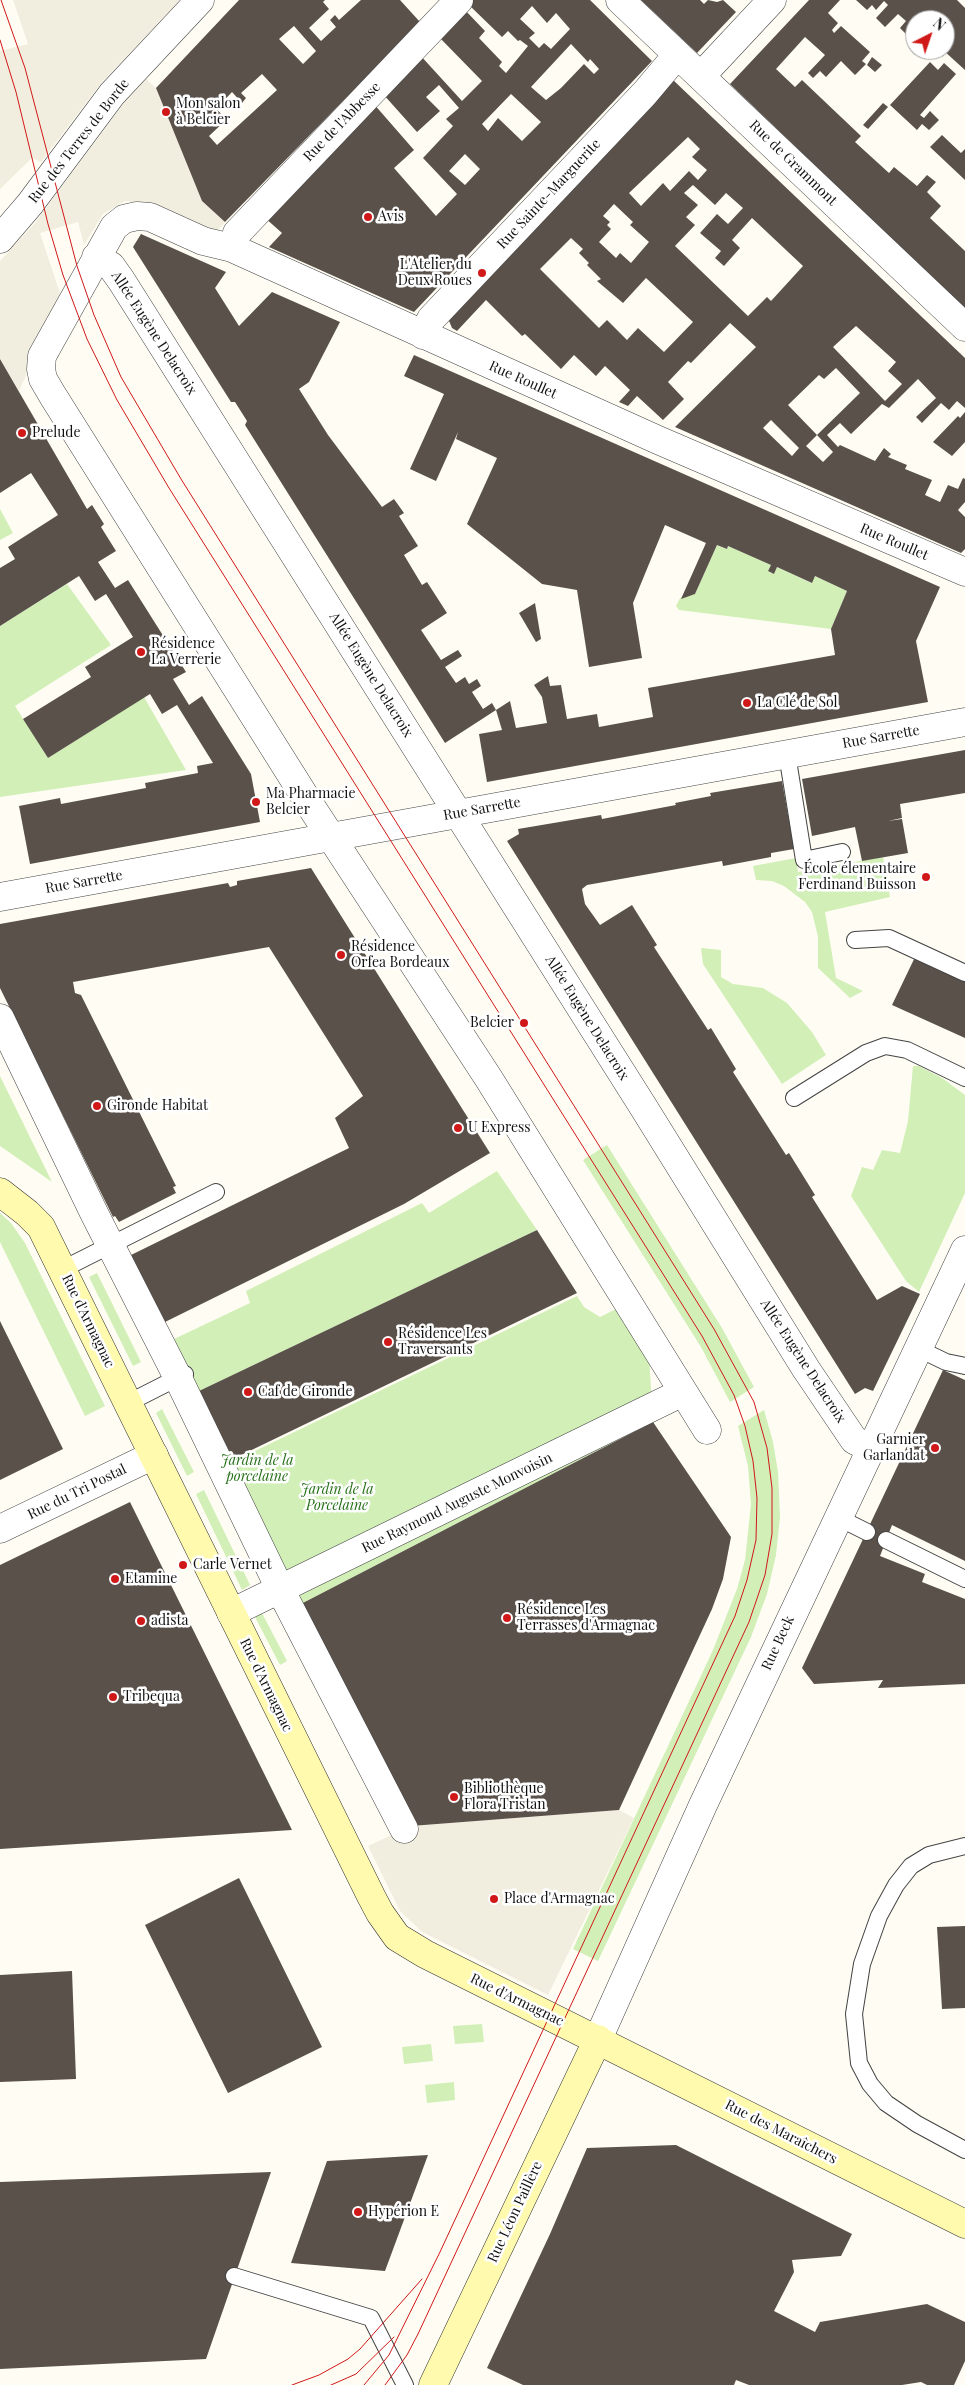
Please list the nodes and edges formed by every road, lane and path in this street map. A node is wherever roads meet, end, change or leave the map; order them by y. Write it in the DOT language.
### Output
graph roads {
  1 [pos="200,0"];
  2 [pos="459,0"];
  3 [pos="620,0"];
  4 [pos="772,0"];
  5 [pos="678,55"];
  6 [pos="701,76"];
  7 [pos="0,239"];
  8 [pos="232,248"];
  9 [pos="96,257"];
  10 [pos="965,327"];
  11 [pos="423,335"];
  12 [pos="965,572"];
  13 [pos="965,722"];
  14 [pos="787,754"];
  15 [pos="459,814"];
  16 [pos="330,837"];
  17 [pos="842,852"];
  18 [pos="0,897"];
  19 [pos="855,940"];
  20 [pos="965,973"];
  21 [pos="0,1018"];
  22 [pos="965,1078"];
  23 [pos="794,1098"];
  24 [pos="0,1192"];
  25 [pos="216,1192"];
  26 [pos="110,1245"];
  27 [pos="965,1250"];
  28 [pos="63,1269"];
  29 [pos="919,1348"];
  30 [pos="965,1366"];
  31 [pos="184,1375"];
  32 [pos="683,1392"];
  33 [pos="128,1403"];
  34 [pos="708,1430"];
  35 [pos="870,1448"];
  36 [pos="154,1455"];
  37 [pos="837,1517"];
  38 [pos="0,1529"];
  39 [pos="867,1532"];
  40 [pos="886,1540"];
  41 [pos="965,1579"];
  42 [pos="280,1589"];
  43 [pos="231,1613"];
  44 [pos="404,1829"];
  45 [pos="965,1846"];
  46 [pos="598,2039"];
  47 [pos="965,2150"];
  48 [pos="965,2224"];
  49 [pos="234,2276"];
  50 [pos="405,2385"];
  51 [pos="433,2385"];
  1 -- 7 [label="street, Rue des Terres de Borde"];
  2 -- 8 [label="street, Rue de l'Abbesse"];
  3 -- 5 [label="street, Rue de Grammont"];
  4 -- 6 [label="street"];
  5 -- 6 [label="street, Rue de Grammont"];
  5 -- 11 [label="street, Rue Sainte-Marguerite"];
  6 -- 10 [label="street, Rue de Grammont"];
  8 -- 9 [label="street, Rue Roullet"];
  8 -- 11 [label="street, Rue Roullet"];
  9 -- 15 [label="street, Allée Eugène Delacroix"];
  9 -- 16 [label="street, Allée Eugène Delacroix"];
  11 -- 12 [label="street, Rue Roullet"];
  13 -- 14 [label="street, Rue Sarrette"];
  14 -- 15 [label="street, Rue Sarrette"];
  14 -- 17 [label="lane"];
  15 -- 16 [label="street, Rue Sarrette"];
  15 -- 35 [label="street, Allée Eugène Delacroix"];
  16 -- 18 [label="street, Rue Sarrette"];
  16 -- 32 [label="street, Allée Eugène Delacroix"];
  19 -- 20 [label="lane"];
  21 -- 26 [label="street"];
  22 -- 23 [label="lane"];
  24 -- 28 [label="main road, Rue d'Armagnac"];
  25 -- 26 [label="lane"];
  26 -- 28 [label="lane"];
  26 -- 31 [label="street"];
  27 -- 29 [label="street, Rue Beck"];
  28 -- 33 [label="main road, Rue d'Armagnac"];
  29 -- 30 [label="lane"];
  29 -- 35 [label="street, Rue Beck"];
  31 -- 33 [label="lane"];
  31 -- 42 [label="street"];
  32 -- 34 [label="street, Allée Eugène Delacroix"];
  32 -- 42 [label="street, Rue Raymond Auguste Monvoisin"];
  33 -- 36 [label="main road, Rue d'Armagnac"];
  35 -- 37 [label="street, Rue Beck"];
  36 -- 38 [label="street, Rue du Tri Postal"];
  36 -- 43 [label="main road, Rue d'Armagnac"];
  37 -- 39 [label="lane"];
  37 -- 46 [label="street, Rue Beck"];
  40 -- 41 [label="lane"];
  42 -- 43 [label="street, Rue Raymond Auguste Monvoisin"];
  42 -- 44 [label="street"];
  43 -- 46 [label="main road, Rue d'Armagnac"];
  45 -- 47 [label="lane"];
  46 -- 48 [label="main road, Rue des Maraîchers"];
  46 -- 51 [label="main road, Rue Léon Paillère"];
  49 -- 50 [label="lane"];
}
